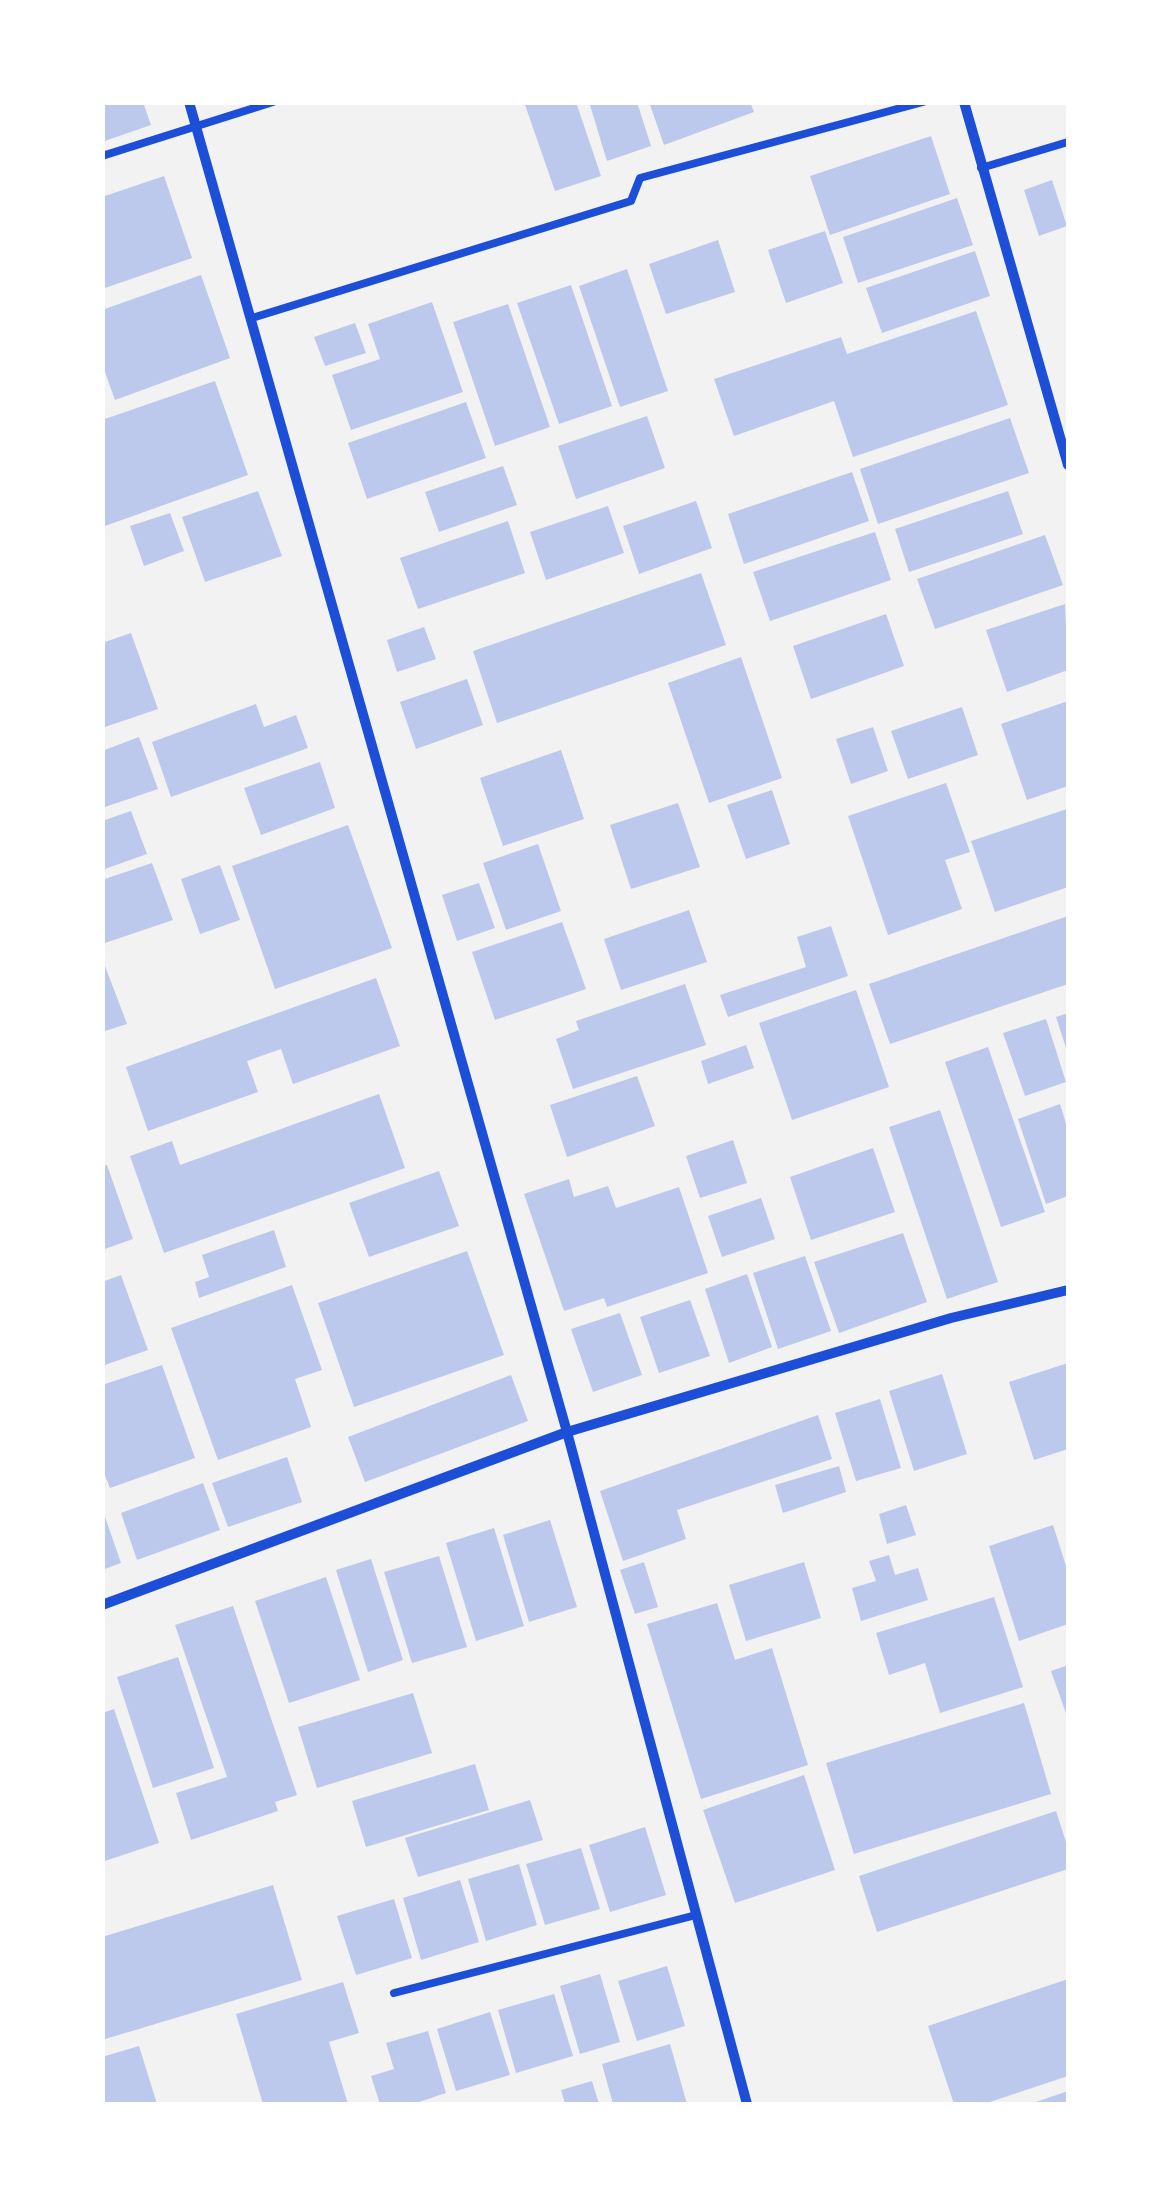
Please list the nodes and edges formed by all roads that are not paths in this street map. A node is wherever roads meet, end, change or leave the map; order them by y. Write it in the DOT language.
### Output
graph roads {
  1 [pos="189,102"];
  2 [pos="273,102"];
  3 [pos="923,102"];
  4 [pos="964,102"];
  5 [pos="197,127"];
  6 [pos="1068,142"];
  7 [pos="102,156"];
  8 [pos="980,168"];
  9 [pos="252,318"];
  10 [pos="1068,465"];
  11 [pos="1068,1290"];
  12 [pos="567,1432"];
  13 [pos="102,1605"];
  14 [pos="696,1915"];
  15 [pos="394,1993"];
  16 [pos="747,2104"];
  1 -- 5 [label="street"];
  2 -- 5 [label="lane"];
  3 -- 9 [label="lane"];
  4 -- 8 [label="street"];
  5 -- 7 [label="lane"];
  5 -- 9 [label="street"];
  6 -- 8 [label="lane"];
  8 -- 10 [label="street"];
  9 -- 12 [label="street"];
  11 -- 12 [label="street"];
  12 -- 13 [label="street"];
  12 -- 14 [label="street"];
  14 -- 15 [label="lane"];
  14 -- 16 [label="street"];
}
